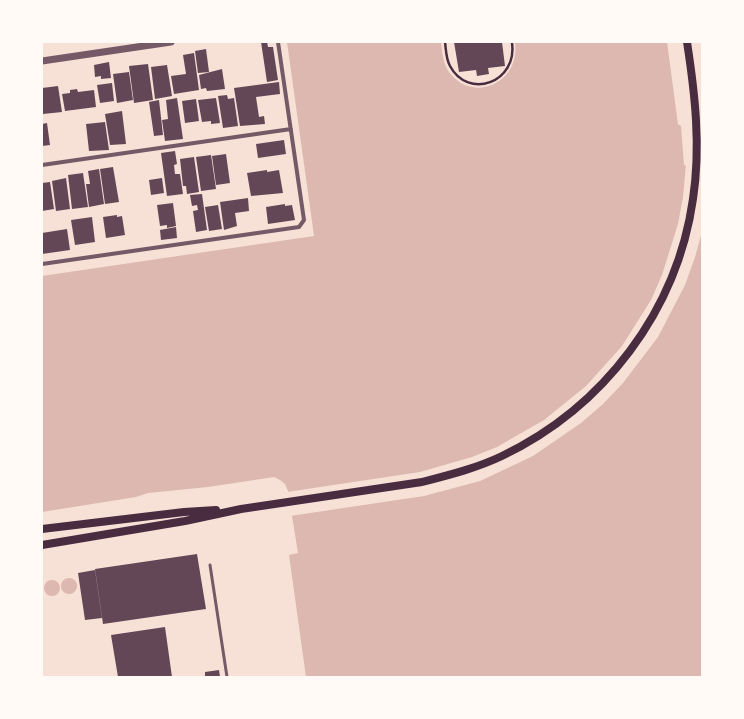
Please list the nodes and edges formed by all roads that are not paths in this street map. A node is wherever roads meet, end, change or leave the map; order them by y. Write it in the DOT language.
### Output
graph roads {
  1 [pos="171,42"];
  2 [pos="278,42"];
  3 [pos="687,42"];
  4 [pos="42,61"];
  5 [pos="291,128"];
  6 [pos="42,165"];
  7 [pos="42,264"];
  8 [pos="240,509"];
  9 [pos="42,529"];
  10 [pos="42,545"];
  11 [pos="210,565"];
  12 [pos="227,677"];
  1 -- 4 [label="street"];
  2 -- 5 [label="street"];
  3 -- 8 [label="main road"];
  5 -- 6 [label="street"];
  5 -- 7 [label="street"];
  8 -- 9 [label="main road"];
  8 -- 10 [label="main road"];
  11 -- 12 [label="lane"];
}
